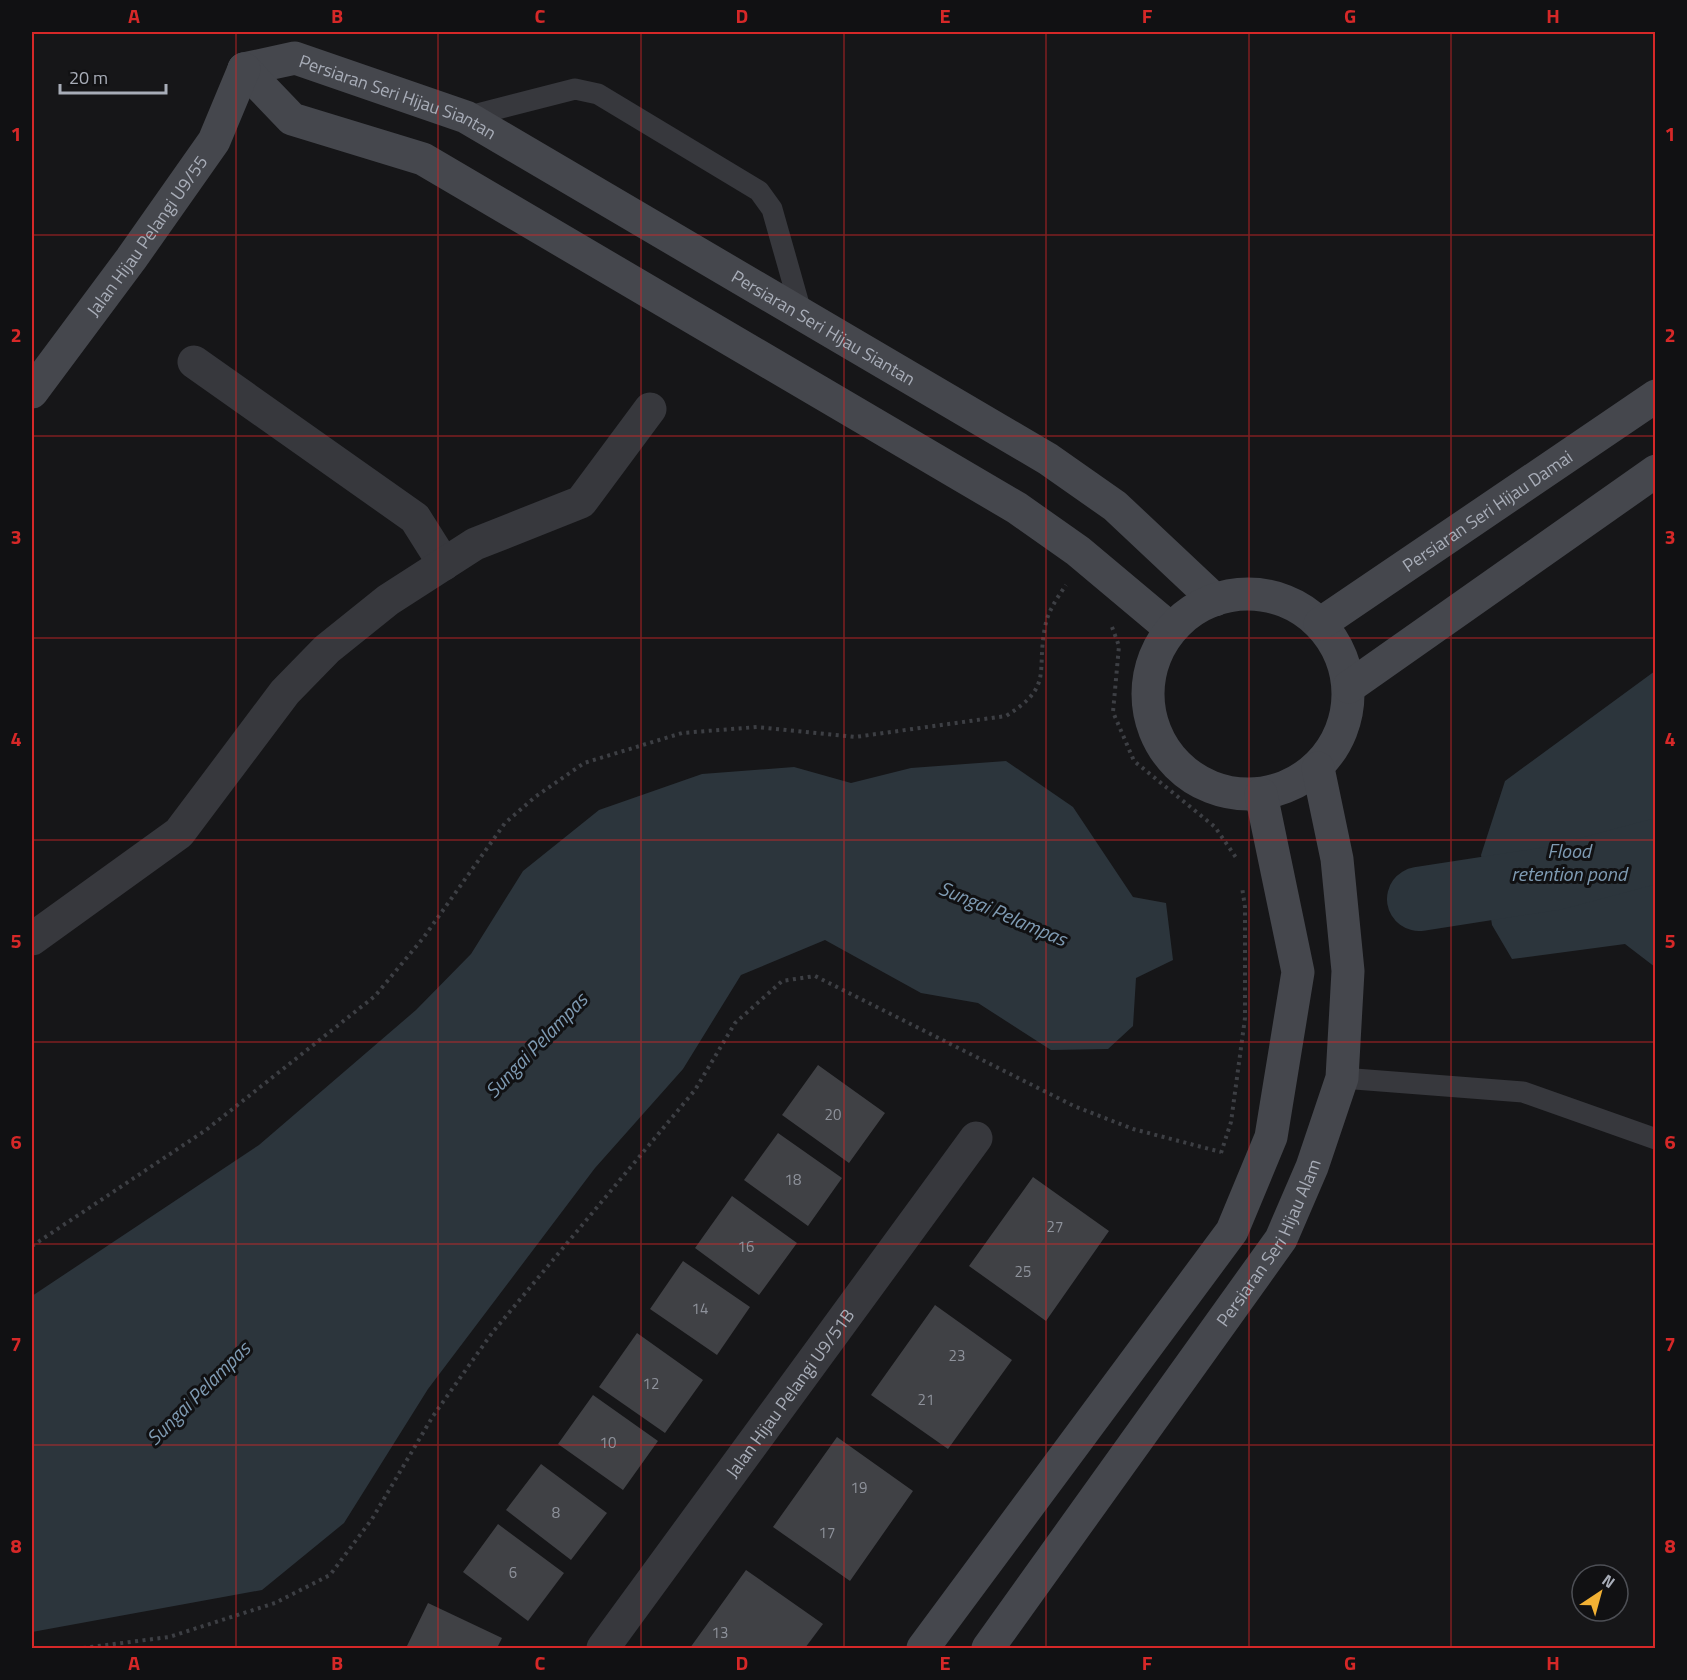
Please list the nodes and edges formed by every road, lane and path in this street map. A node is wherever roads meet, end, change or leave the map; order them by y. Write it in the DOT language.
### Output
graph roads {
  1 [pos="244,69"];
  2 [pos="466,117"];
  3 [pos="802,315"];
  4 [pos="195,362"];
  5 [pos="32,392"];
  6 [pos="1656,396"];
  7 [pos="650,409"];
  8 [pos="1656,471"];
  9 [pos="444,564"];
  10 [pos="1068,581"];
  11 [pos="1215,600"];
  12 [pos="1320,624"];
  13 [pos="1111,626"];
  14 [pos="1171,629"];
  15 [pos="1349,687"];
  16 [pos="1318,768"];
  17 [pos="1261,794"];
  18 [pos="1239,862"];
  19 [pos="1242,885"];
  20 [pos="32,939"];
  21 [pos="1342,1078"];
  22 [pos="976,1138"];
  23 [pos="1656,1139"];
  24 [pos="1221,1152"];
  25 [pos="1260,1164"];
  26 [pos="32,1246"];
  27 [pos="83,1648"];
  28 [pos="603,1648"];
  29 [pos="923,1648"];
  30 [pos="988,1648"];
  1 -- 2 [label="street, Persiaran Seri Hijau Siantan"];
  1 -- 5 [label="street, Jalan Hijau Pelangi U9/55"];
  1 -- 14 [label="street"];
  2 -- 3 [label="street, Persiaran Seri Hijau Siantan"];
  2 -- 3 [label="lane"];
  3 -- 11 [label="street, Persiaran Seri Hijau Siantan"];
  4 -- 9 [label="street"];
  6 -- 12 [label="street, Persiaran Seri Hijau Damai"];
  7 -- 9 [label="street"];
  8 -- 15 [label="street"];
  9 -- 20 [label="street"];
  10 -- 26 [label="path"];
  11 -- 12 [label="street"];
  11 -- 14 [label="street"];
  12 -- 15 [label="street"];
  13 -- 18 [label="path"];
  14 -- 17 [label="street"];
  15 -- 16 [label="street"];
  16 -- 17 [label="street"];
  16 -- 21 [label="street, Persiaran Seri Hijau Alam"];
  17 -- 25 [label="street, Persiaran Seri Hijau Alam"];
  19 -- 24 [label="path"];
  21 -- 23 [label="lane"];
  21 -- 30 [label="street, Persiaran Seri Hijau Alam"];
  22 -- 28 [label="street, Jalan Hijau Pelangi U9/51B"];
  24 -- 25 [label="path"];
  24 -- 27 [label="path"];
  25 -- 29 [label="street, Persiaran Seri Hijau Alam"];
}
